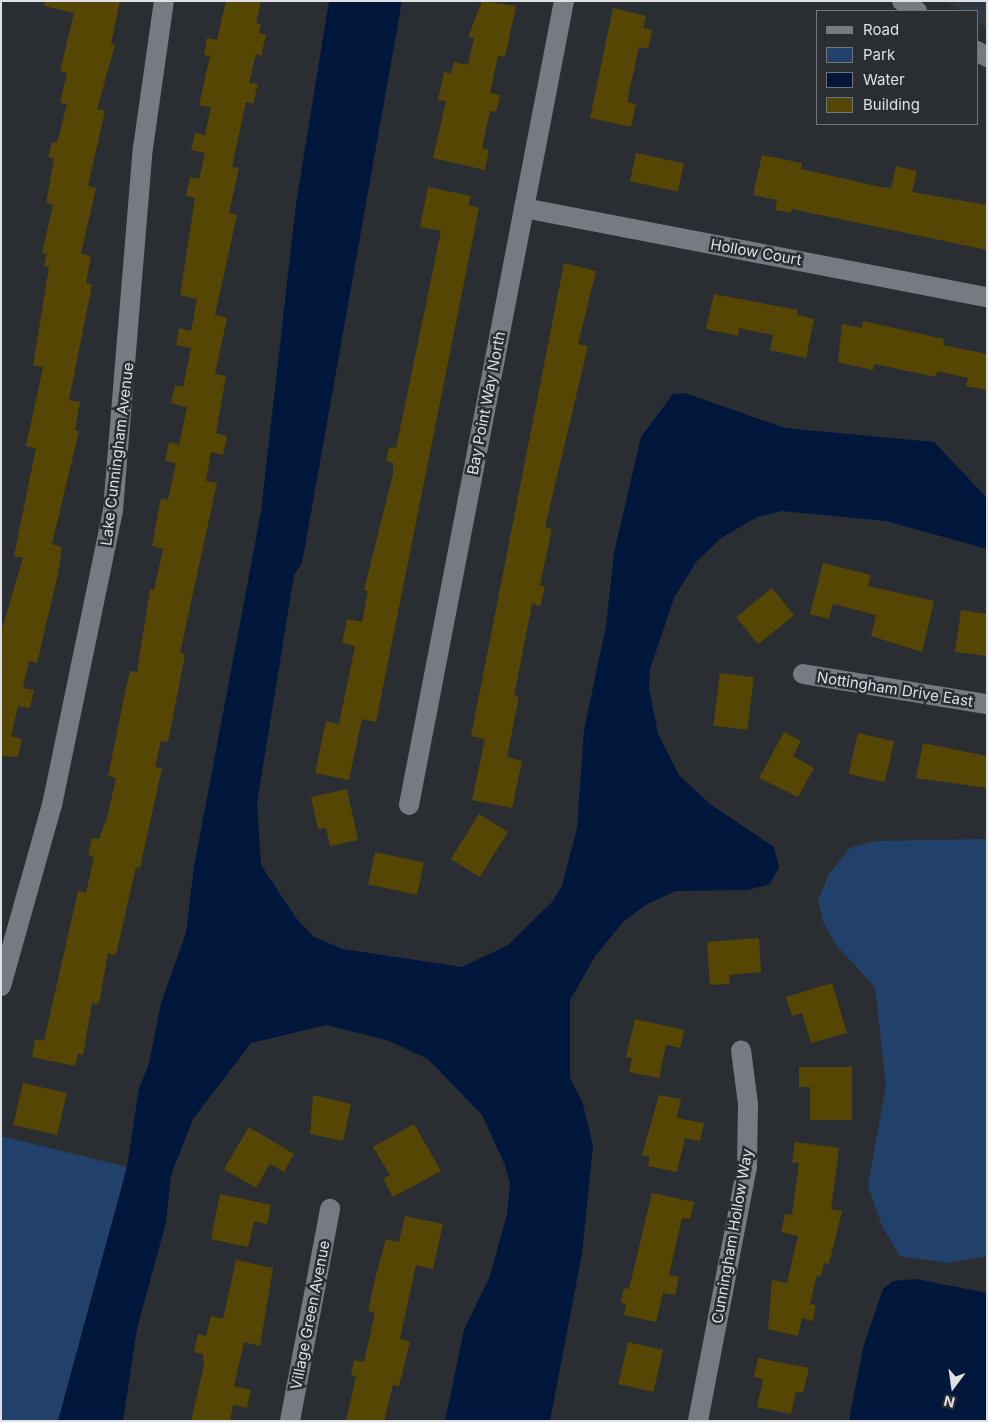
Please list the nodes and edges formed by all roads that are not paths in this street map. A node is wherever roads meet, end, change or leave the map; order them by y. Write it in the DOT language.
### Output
graph roads {
  1 [pos="164,1"];
  2 [pos="564,1"];
  3 [pos="902,1"];
  4 [pos="916,10"];
  5 [pos="524,208"];
  6 [pos="987,297"];
  7 [pos="803,674"];
  8 [pos="987,704"];
  9 [pos="410,805"];
  10 [pos="1,986"];
  11 [pos="741,1050"];
  12 [pos="330,1209"];
  13 [pos="290,1421"];
  14 [pos="698,1421"];
  1 -- 10 [label="street, Lake Cunningham Avenue"];
  2 -- 5 [label="street, Bay Point Way North"];
  3 -- 4 [label="street"];
  5 -- 6 [label="street, Hollow Court"];
  5 -- 9 [label="street, Bay Point Way North"];
  7 -- 8 [label="street, Nottingham Drive East"];
  11 -- 14 [label="street, Cunningham Hollow Way"];
  12 -- 13 [label="street, Village Green Avenue"];
}
